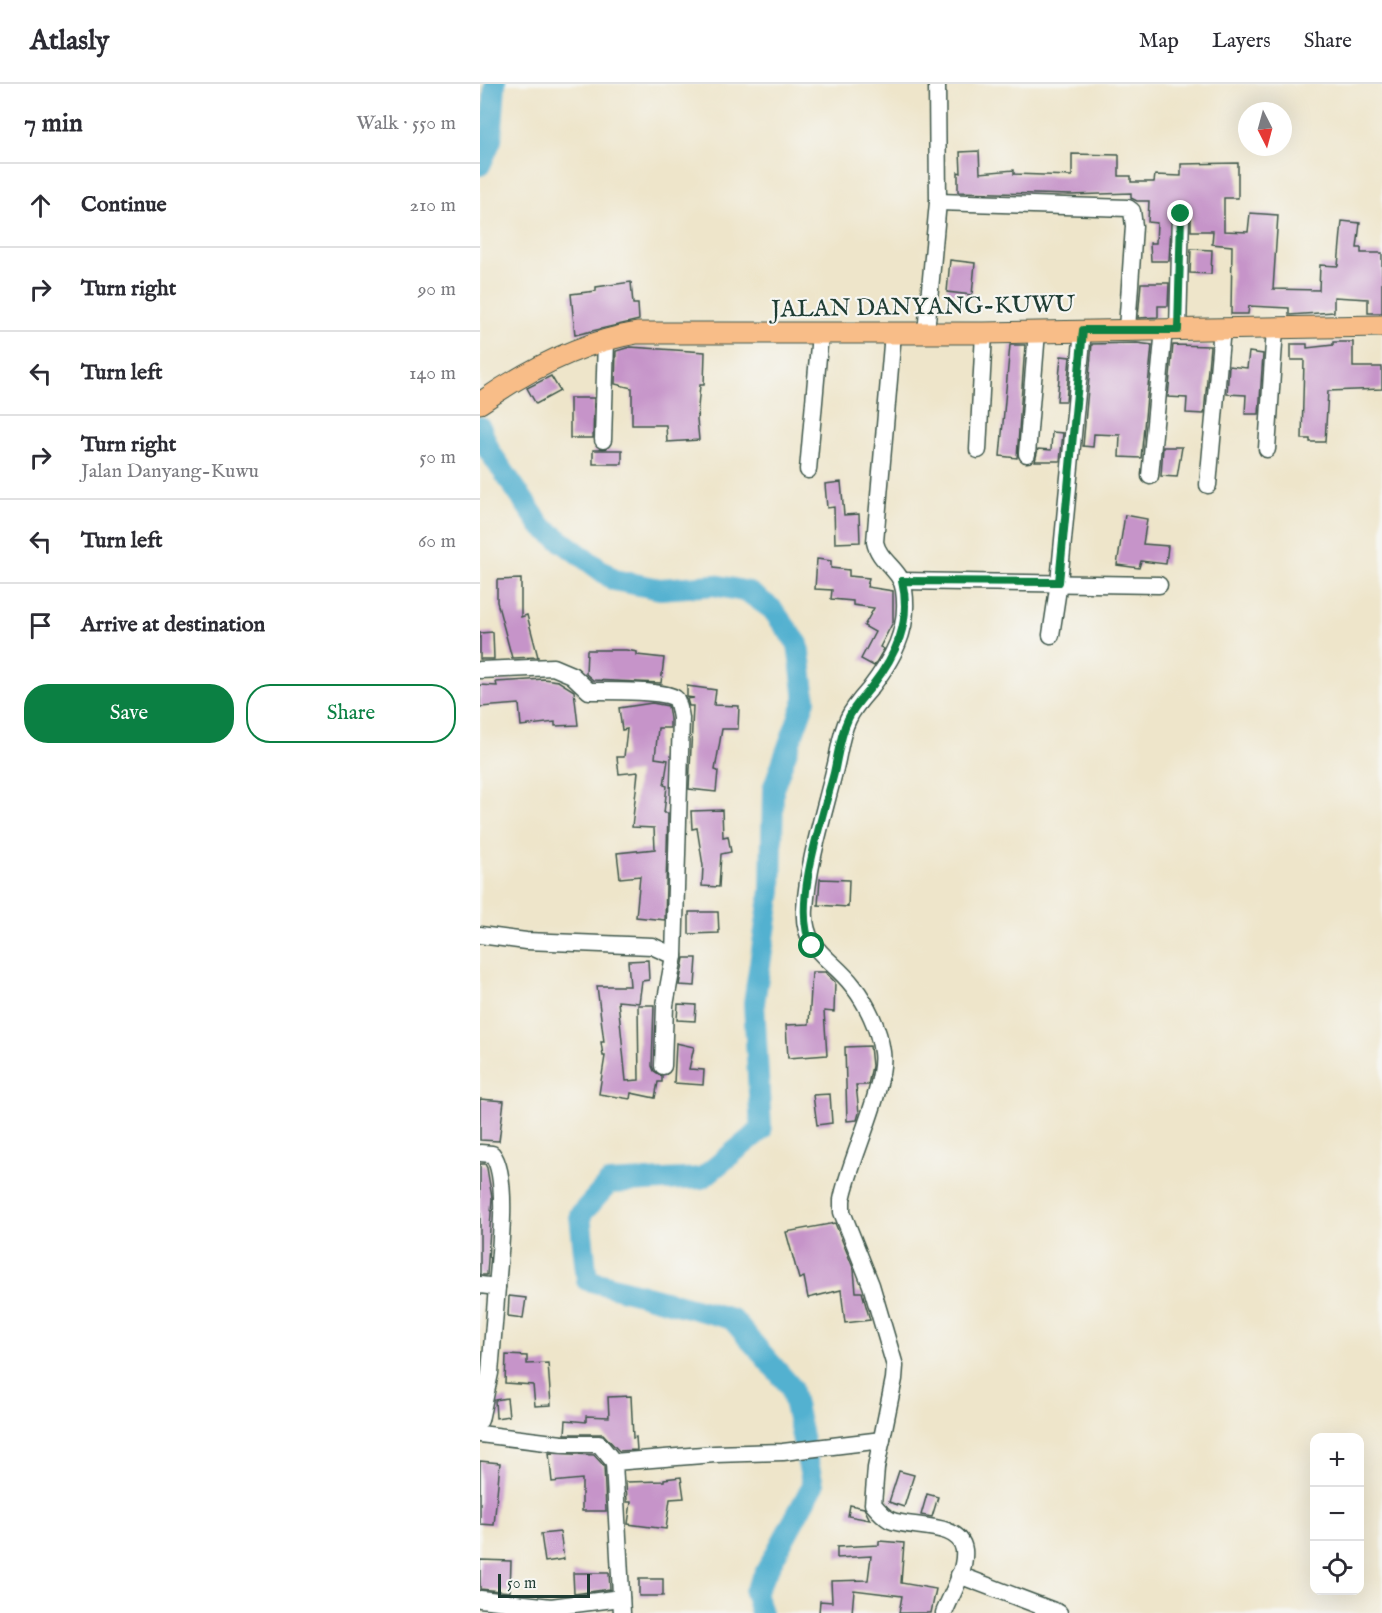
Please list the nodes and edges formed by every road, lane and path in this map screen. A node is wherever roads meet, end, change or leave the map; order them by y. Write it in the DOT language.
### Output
graph roads {
  1 [pos="937,84"];
  2 [pos="938,202"];
  3 [pos="1181,214"];
  4 [pos="1382,326"];
  5 [pos="1222,328"];
  6 [pos="1275,328"];
  7 [pos="1127,329"];
  8 [pos="1171,329"];
  9 [pos="1083,330"];
  10 [pos="1037,332"];
  11 [pos="893,333"];
  12 [pos="926,333"];
  13 [pos="984,333"];
  14 [pos="820,334"];
  15 [pos="606,340"];
  16 [pos="487,398"];
  17 [pos="603,440"];
  18 [pos="1267,449"];
  19 [pos="978,450"];
  20 [pos="1027,454"];
  21 [pos="808,470"];
  22 [pos="1150,476"];
  23 [pos="1208,486"];
  24 [pos="902,581"];
  25 [pos="1059,582"];
  26 [pos="1159,585"];
  27 [pos="1051,635"];
  28 [pos="480,669"];
  29 [pos="480,935"];
  30 [pos="674,956"];
  31 [pos="663,1066"];
  32 [pos="480,1153"];
  33 [pos="488,1286"];
  34 [pos="486,1345"];
  35 [pos="483,1402"];
  36 [pos="480,1420"];
  37 [pos="480,1434"];
  38 [pos="882,1440"];
  39 [pos="614,1462"];
  40 [pos="959,1575"];
  41 [pos="480,1599"];
  42 [pos="622,1606"];
  43 [pos="551,1610"];
  44 [pos="944,1613"];
  45 [pos="1059,1613"];
  1 -- 2 [label="street"];
  2 -- 7 [label="street"];
  2 -- 12 [label="street"];
  3 -- 8 [label="street"];
  4 -- 6 [label="main road, JALAN DANYANG-KUWU"];
  5 -- 6 [label="main road, JALAN DANYANG-KUWU"];
  5 -- 8 [label="main road, JALAN DANYANG-KUWU"];
  5 -- 23 [label="street"];
  6 -- 18 [label="street"];
  7 -- 8 [label="main road, JALAN DANYANG-KUWU"];
  7 -- 9 [label="main road, JALAN DANYANG-KUWU"];
  8 -- 22 [label="street"];
  9 -- 10 [label="main road, JALAN DANYANG-KUWU"];
  9 -- 25 [label="street"];
  10 -- 13 [label="main road, JALAN DANYANG-KUWU"];
  10 -- 20 [label="street"];
  11 -- 12 [label="main road, JALAN DANYANG-KUWU"];
  11 -- 14 [label="main road, JALAN DANYANG-KUWU"];
  11 -- 24 [label="street"];
  12 -- 13 [label="main road, JALAN DANYANG-KUWU"];
  13 -- 19 [label="street"];
  14 -- 15 [label="main road, JALAN DANYANG-KUWU"];
  14 -- 21 [label="street"];
  15 -- 16 [label="main road, JALAN DANYANG-KUWU"];
  15 -- 17 [label="street"];
  24 -- 25 [label="street"];
  24 -- 38 [label="street"];
  25 -- 26 [label="street"];
  25 -- 27 [label="street"];
  28 -- 30 [label="street"];
  29 -- 30 [label="street"];
  30 -- 31 [label="street"];
  32 -- 33 [label="street"];
  33 -- 34 [label="street"];
  34 -- 35 [label="street"];
  35 -- 36 [label="street"];
  37 -- 39 [label="street"];
  38 -- 39 [label="street"];
  38 -- 40 [label="street"];
  39 -- 42 [label="street"];
  40 -- 44 [label="street"];
  40 -- 45 [label="street"];
  41 -- 43 [label="street"];
  42 -- 43 [label="street"];
}
